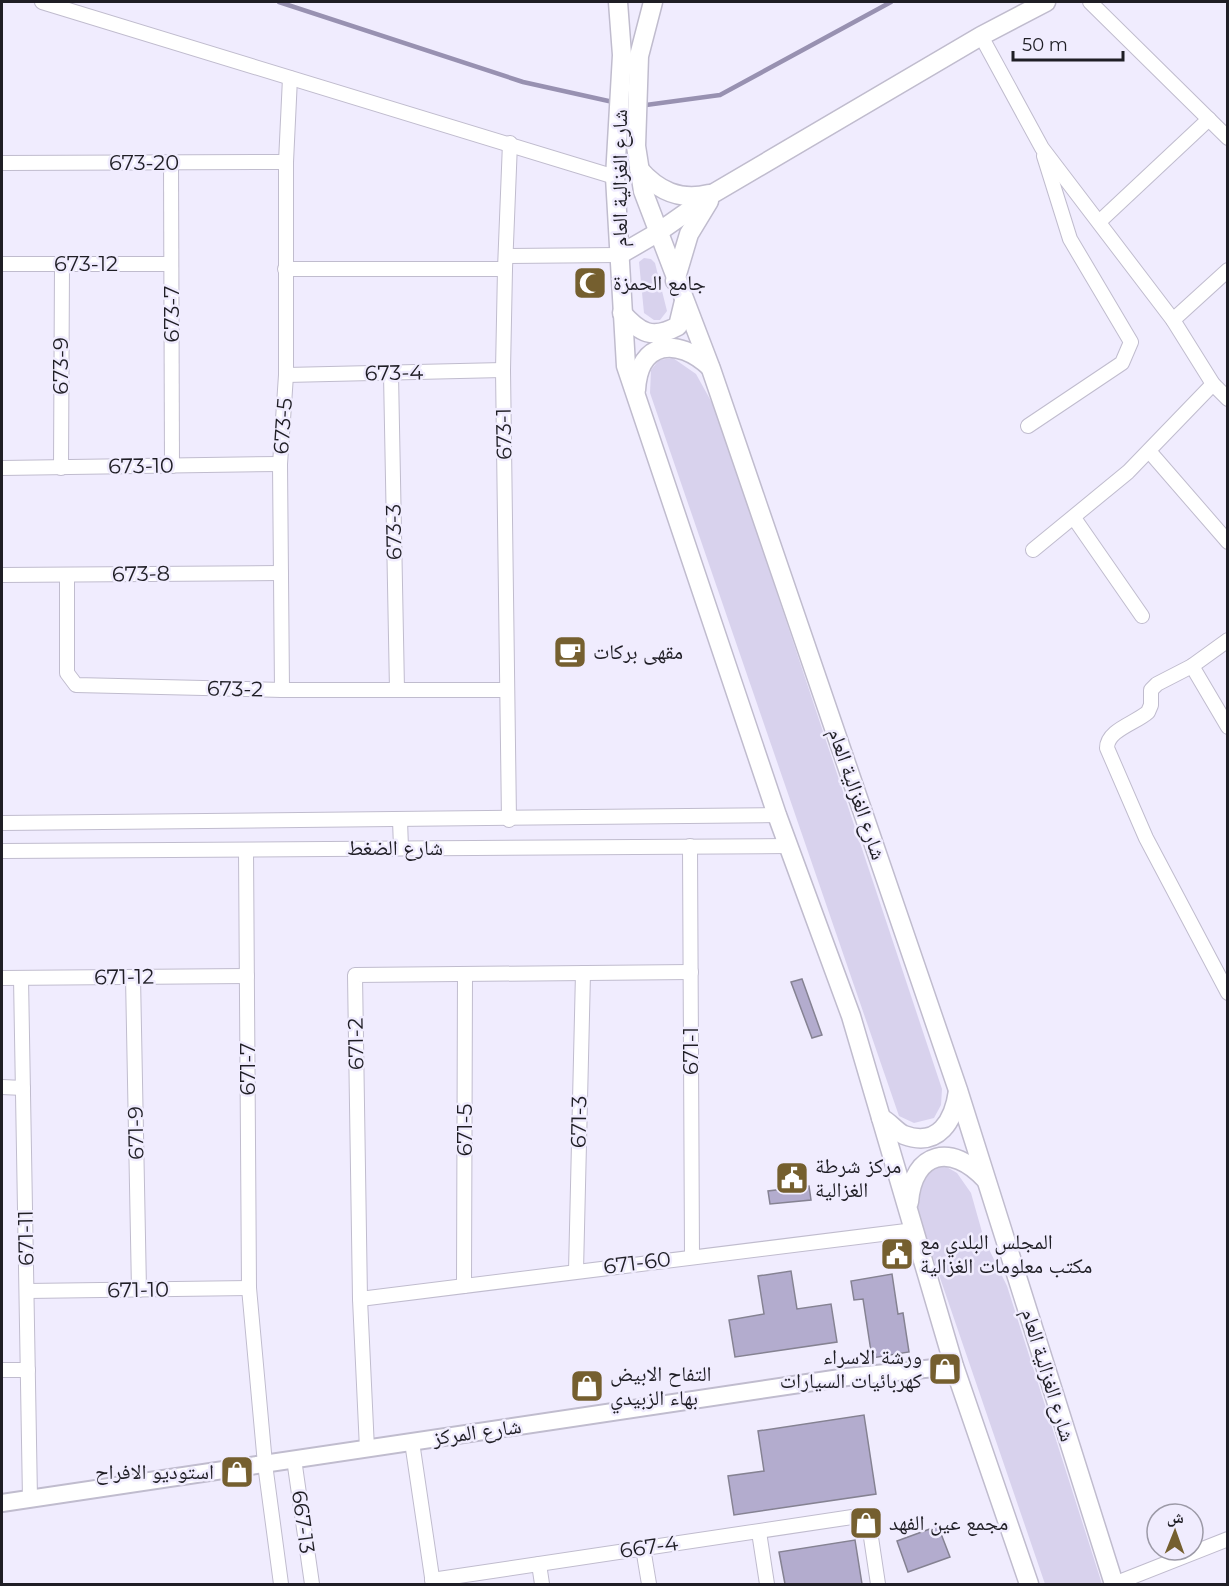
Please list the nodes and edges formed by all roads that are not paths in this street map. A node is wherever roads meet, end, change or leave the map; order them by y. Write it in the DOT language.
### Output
graph roads {
  1 [pos="42,2"];
  2 [pos="618,2"];
  3 [pos="653,2"];
  4 [pos="1046,2"];
  5 [pos="1090,2"];
  6 [pos="981,36"];
  7 [pos="290,78"];
  8 [pos="1209,119"];
  9 [pos="1227,137"];
  10 [pos="510,143"];
  11 [pos="1042,148"];
  12 [pos="171,162"];
  13 [pos="286,162"];
  14 [pos="2,163"];
  15 [pos="639,169"];
  16 [pos="615,177"];
  17 [pos="714,193"];
  18 [pos="1099,222"];
  19 [pos="657,233"];
  20 [pos="619,255"];
  21 [pos="506,262"];
  22 [pos="2,264"];
  23 [pos="62,264"];
  24 [pos="171,264"];
  25 [pos="285,269"];
  26 [pos="1227,270"];
  27 [pos="675,281"];
  28 [pos="684,301"];
  29 [pos="622,313"];
  30 [pos="1173,320"];
  31 [pos="711,369"];
  32 [pos="503,370"];
  33 [pos="391,374"];
  34 [pos="286,375"];
  35 [pos="1213,384"];
  36 [pos="635,397"];
  37 [pos="1227,399"];
  38 [pos="1028,426"];
  39 [pos="1149,451"];
  40 [pos="280,464"];
  41 [pos="172,466"];
  42 [pos="2,468"];
  43 [pos="61,468"];
  44 [pos="1074,518"];
  45 [pos="1227,542"];
  46 [pos="1033,550"];
  47 [pos="281,573"];
  48 [pos="2,575"];
  49 [pos="67,575"];
  50 [pos="1142,616"];
  51 [pos="1227,640"];
  52 [pos="1192,666"];
  53 [pos="282,690"];
  54 [pos="398,690"];
  55 [pos="507,690"];
  56 [pos="1227,727"];
  57 [pos="777,815"];
  58 [pos="400,820"];
  59 [pos="509,820"];
  60 [pos="2,823"];
  61 [pos="690,846"];
  62 [pos="789,846"];
  63 [pos="401,848"];
  64 [pos="246,850"];
  65 [pos="2,851"];
  66 [pos="691,972"];
  67 [pos="583,973"];
  68 [pos="465,974"];
  69 [pos="247,976"];
  70 [pos="133,977"];
  71 [pos="2,978"];
  72 [pos="21,978"];
  73 [pos="1227,993"];
  74 [pos="2,1087"];
  75 [pos="23,1088"];
  76 [pos="958,1090"];
  77 [pos="881,1118"];
  78 [pos="988,1183"];
  79 [pos="908,1211"];
  80 [pos="914,1230"];
  81 [pos="692,1256"];
  82 [pos="576,1271"];
  83 [pos="464,1286"];
  84 [pos="249,1288"];
  85 [pos="139,1290"];
  86 [pos="27,1291"];
  87 [pos="360,1299"];
  88 [pos="954,1365"];
  89 [pos="2,1370"];
  90 [pos="28,1370"];
  91 [pos="412,1442"];
  92 [pos="367,1449"];
  93 [pos="294,1460"];
  94 [pos="265,1464"];
  95 [pos="30,1498"];
  96 [pos="2,1503"];
  97 [pos="759,1532"];
  98 [pos="1227,1539"];
  99 [pos="643,1548"];
  100 [pos="539,1564"];
  101 [pos="432,1582"];
  102 [pos="281,1584"];
  103 [pos="312,1584"];
  104 [pos="542,1584"];
  105 [pos="649,1584"];
  106 [pos="766,1584"];
  107 [pos="878,1584"];
  108 [pos="1029,1584"];
  109 [pos="1114,1584"];
  1 -- 7 [label="street"];
  2 -- 16 [label="main road, شارع الغزالية العام"];
  3 -- 15 [label="main road, شارع الغزالية العام"];
  4 -- 6 [label="main road"];
  5 -- 8 [label="street"];
  6 -- 11 [label="street"];
  6 -- 17 [label="main road"];
  7 -- 10 [label="street"];
  7 -- 13 [label="street, 673-5"];
  8 -- 9 [label="street"];
  8 -- 18 [label="street"];
  10 -- 16 [label="street"];
  10 -- 21 [label="street, 673-1"];
  11 -- 18 [label="street"];
  11 -- 38 [label="street"];
  12 -- 13 [label="street, 673-20"];
  12 -- 14 [label="street, 673-20"];
  12 -- 24 [label="street, 673-7"];
  13 -- 25 [label="street, 673-5"];
  15 -- 17 [label="main road"];
  15 -- 19 [label="main road, شارع الغزالية العام"];
  16 -- 20 [label="main road, شارع الغزالية العام"];
  17 -- 19 [label="main road"];
  17 -- 27 [label="main road"];
  18 -- 30 [label="street"];
  19 -- 20 [label="main road"];
  19 -- 27 [label="main road, شارع الغزالية العام"];
  20 -- 21 [label="street"];
  20 -- 29 [label="main road, شارع الغزالية العام"];
  21 -- 25 [label="street"];
  21 -- 32 [label="street, 673-1"];
  22 -- 23 [label="street, 673-12"];
  23 -- 24 [label="street, 673-12"];
  23 -- 43 [label="street, 673-9"];
  24 -- 41 [label="street, 673-7"];
  25 -- 34 [label="street, 673-5"];
  26 -- 30 [label="street"];
  27 -- 28 [label="main road, شارع الغزالية العام"];
  28 -- 29 [label="main road"];
  28 -- 31 [label="main road, شارع الغزالية العام"];
  29 -- 36 [label="main road, شارع الغزالية العام"];
  30 -- 35 [label="street"];
  31 -- 36 [label="main road"];
  31 -- 76 [label="main road, شارع الغزالية العام"];
  32 -- 33 [label="street, 673-4"];
  32 -- 55 [label="street, 673-1"];
  33 -- 34 [label="street, 673-4"];
  33 -- 54 [label="street, 673-3"];
  34 -- 40 [label="street, 673-5"];
  35 -- 37 [label="street"];
  35 -- 39 [label="street"];
  36 -- 57 [label="main road, شارع الغزالية العام"];
  39 -- 44 [label="street"];
  39 -- 45 [label="street"];
  40 -- 41 [label="street, 673-10"];
  40 -- 47 [label="street, 673-5"];
  41 -- 43 [label="street, 673-10"];
  42 -- 43 [label="street, 673-10"];
  44 -- 46 [label="street"];
  44 -- 50 [label="street"];
  47 -- 49 [label="street, 673-8"];
  47 -- 53 [label="street, 673-5"];
  48 -- 49 [label="street, 673-8"];
  49 -- 53 [label="street, 673-2"];
  51 -- 52 [label="street"];
  52 -- 56 [label="street"];
  52 -- 73 [label="street"];
  53 -- 54 [label="street, 673-2"];
  54 -- 55 [label="street, 673-2"];
  55 -- 59 [label="street, 673-1"];
  57 -- 59 [label="street, شارع الضغط"];
  57 -- 62 [label="main road, شارع الغزالية العام"];
  58 -- 59 [label="street, شارع الضغط"];
  58 -- 60 [label="street, شارع الضغط"];
  58 -- 63 [label="street"];
  61 -- 62 [label="street, شارع الضغط"];
  61 -- 63 [label="street, شارع الضغط"];
  61 -- 66 [label="street, 671-1"];
  62 -- 77 [label="main road, شارع الغزالية العام"];
  63 -- 64 [label="street, شارع الضغط"];
  64 -- 65 [label="street, شارع الضغط"];
  64 -- 69 [label="street, 671-7"];
  66 -- 67 [label="street, 671-2"];
  66 -- 81 [label="street, 671-1"];
  67 -- 68 [label="street, 671-2"];
  67 -- 82 [label="street, 671-3"];
  68 -- 83 [label="street, 671-5"];
  68 -- 87 [label="street, 671-2"];
  69 -- 70 [label="street, 671-12"];
  69 -- 84 [label="street, 671-7"];
  70 -- 72 [label="street, 671-12"];
  70 -- 85 [label="street, 671-9"];
  71 -- 72 [label="street, 671-12"];
  72 -- 75 [label="street, 671-11"];
  74 -- 75 [label="street"];
  75 -- 86 [label="street, 671-11"];
  76 -- 77 [label="main road"];
  76 -- 78 [label="main road, شارع الغزالية العام"];
  77 -- 79 [label="main road, شارع الغزالية العام"];
  78 -- 79 [label="main road"];
  78 -- 109 [label="main road, شارع الغزالية العام"];
  79 -- 80 [label="main road, شارع الغزالية العام"];
  80 -- 81 [label="street, 671-60"];
  80 -- 88 [label="main road, شارع الغزالية العام"];
  81 -- 82 [label="street, 671-60"];
  82 -- 83 [label="street, 671-60"];
  83 -- 87 [label="street, 671-60"];
  84 -- 85 [label="street, 671-10"];
  84 -- 94 [label="street, 671-7"];
  85 -- 86 [label="street, 671-10"];
  86 -- 90 [label="street, 671-11"];
  87 -- 92 [label="street, 671-2"];
  88 -- 91 [label="street, شارع المركز"];
  88 -- 108 [label="main road, شارع الغزالية العام"];
  89 -- 90 [label="street"];
  90 -- 95 [label="street, 671-11"];
  91 -- 92 [label="street, شارع المركز"];
  91 -- 101 [label="street, 667-4"];
  92 -- 93 [label="street, شارع المركز"];
  93 -- 94 [label="street, شارع المركز"];
  93 -- 103 [label="street, 667-13"];
  94 -- 95 [label="street, شارع المركز"];
  94 -- 102 [label="street, 667-13"];
  95 -- 96 [label="street, شارع المركز"];
  97 -- 99 [label="street, 667-4"];
  97 -- 106 [label="street"];
  97 -- 107 [label="street, 667-4"];
  98 -- 109 [label="street"];
  99 -- 100 [label="street, 667-4"];
  99 -- 105 [label="street"];
  100 -- 101 [label="street, 667-4"];
  100 -- 104 [label="street"];
}
